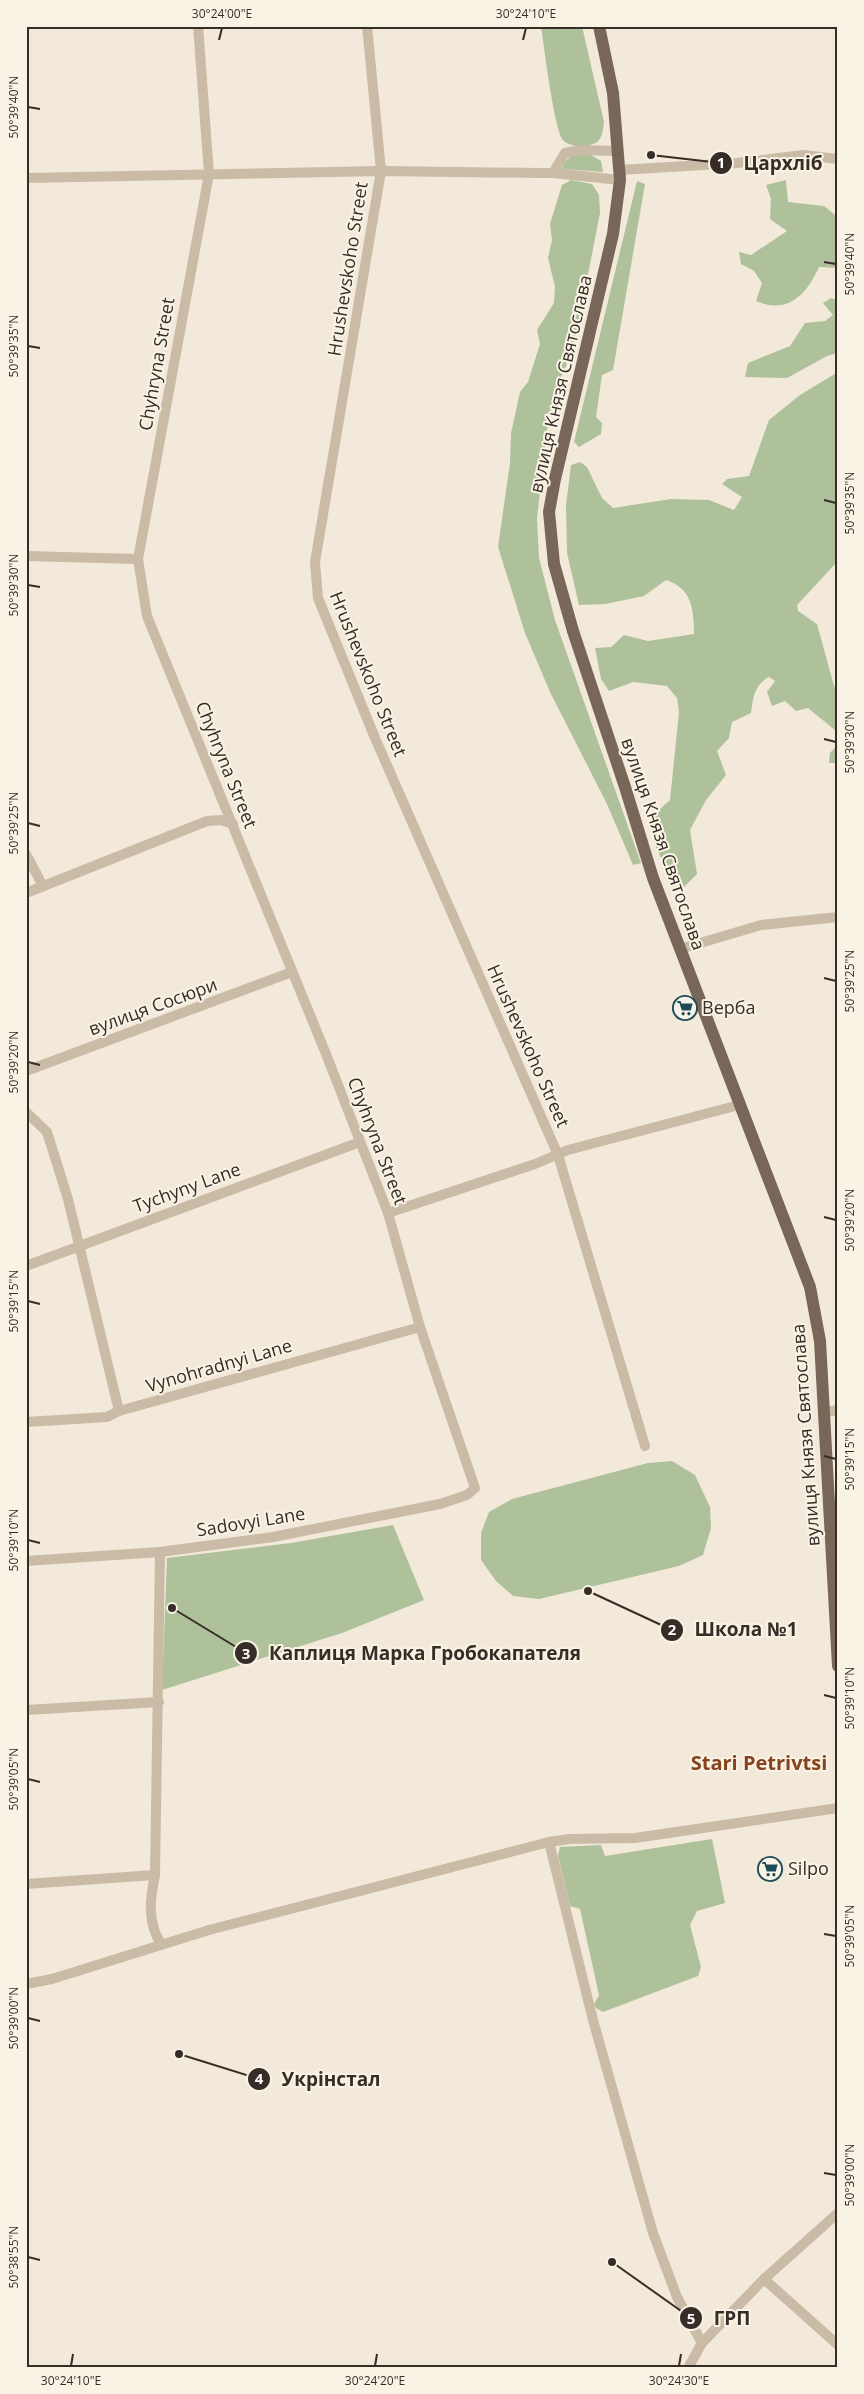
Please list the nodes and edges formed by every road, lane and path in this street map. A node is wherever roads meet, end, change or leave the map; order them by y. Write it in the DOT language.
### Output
graph roads {
  1 [pos="198,26"];
  2 [pos="367,26"];
  3 [pos="600,26"];
  4 [pos="618,151"];
  5 [pos="838,158"];
  6 [pos="381,170"];
  7 [pos="553,173"];
  8 [pos="209,174"];
  9 [pos="620,175"];
  10 [pos="26,178"];
  11 [pos="26,556"];
  12 [pos="138,559"];
  13 [pos="233,824"];
  14 [pos="26,854"];
  15 [pos="43,886"];
  16 [pos="26,893"];
  17 [pos="838,917"];
  18 [pos="680,949"];
  19 [pos="292,972"];
  20 [pos="26,1071"];
  21 [pos="739,1105"];
  22 [pos="26,1112"];
  23 [pos="360,1142"];
  24 [pos="558,1156"];
  25 [pos="388,1213"];
  26 [pos="79,1245"];
  27 [pos="26,1266"];
  28 [pos="420,1327"];
  29 [pos="838,1410"];
  30 [pos="119,1411"];
  31 [pos="824,1412"];
  32 [pos="26,1422"];
  33 [pos="646,1446"];
  34 [pos="475,1488"];
  35 [pos="160,1552"];
  36 [pos="26,1561"];
  37 [pos="838,1666"];
  38 [pos="159,1702"];
  39 [pos="26,1710"];
  40 [pos="838,1808"];
  41 [pos="549,1842"];
  42 [pos="154,1875"];
  43 [pos="26,1884"];
  44 [pos="162,1944"];
  45 [pos="26,1984"];
  46 [pos="838,2213"];
  47 [pos="764,2279"];
  48 [pos="702,2343"];
  49 [pos="838,2345"];
  50 [pos="688,2368"];
  1 -- 8 [label="street, Chyhryna Street"];
  2 -- 6 [label="street, Hrushevskoho Street"];
  3 -- 4 [label="main road, вулиця Князя Святослава"];
  4 -- 7 [label="street"];
  4 -- 9 [label="main road, вулиця Князя Святослава"];
  5 -- 9 [label="street"];
  6 -- 7 [label="street"];
  6 -- 8 [label="street"];
  6 -- 24 [label="street, Hrushevskoho Street"];
  7 -- 9 [label="street"];
  8 -- 10 [label="street"];
  8 -- 12 [label="street, Chyhryna Street"];
  9 -- 18 [label="main road, вулиця Князя Святослава"];
  11 -- 12 [label="street"];
  12 -- 13 [label="street, Chyhryna Street"];
  13 -- 15 [label="street"];
  13 -- 19 [label="street, Chyhryna Street"];
  14 -- 15 [label="street"];
  15 -- 16 [label="street"];
  17 -- 18 [label="street"];
  18 -- 21 [label="main road, вулиця Князя Святослава"];
  19 -- 20 [label="street, вулиця Сосюри"];
  19 -- 23 [label="street, Chyhryna Street"];
  21 -- 24 [label="street"];
  21 -- 31 [label="main road, вулиця Князя Святослава"];
  22 -- 26 [label="street"];
  23 -- 25 [label="street, Chyhryna Street"];
  23 -- 26 [label="street, Tychyny Lane"];
  24 -- 25 [label="street"];
  24 -- 33 [label="street, Hrushevskoho Street"];
  25 -- 28 [label="street, Chyhryna Street"];
  26 -- 27 [label="street, Tychyny Lane"];
  26 -- 30 [label="street"];
  28 -- 30 [label="street, Vynohradnyi Lane"];
  28 -- 34 [label="street, Chyhryna Street"];
  29 -- 31 [label="street"];
  30 -- 32 [label="street, Vynohradnyi Lane"];
  31 -- 37 [label="main road, вулиця Князя Святослава"];
  34 -- 35 [label="street, Sadovyi Lane"];
  35 -- 36 [label="street, Sadovyi Lane"];
  35 -- 38 [label="street"];
  38 -- 39 [label="street"];
  38 -- 42 [label="street"];
  40 -- 41 [label="street"];
  41 -- 44 [label="street"];
  41 -- 48 [label="street"];
  42 -- 43 [label="street"];
  42 -- 44 [label="street"];
  44 -- 45 [label="street"];
  46 -- 47 [label="street"];
  47 -- 48 [label="street"];
  47 -- 49 [label="street"];
  48 -- 50 [label="street"];
}
